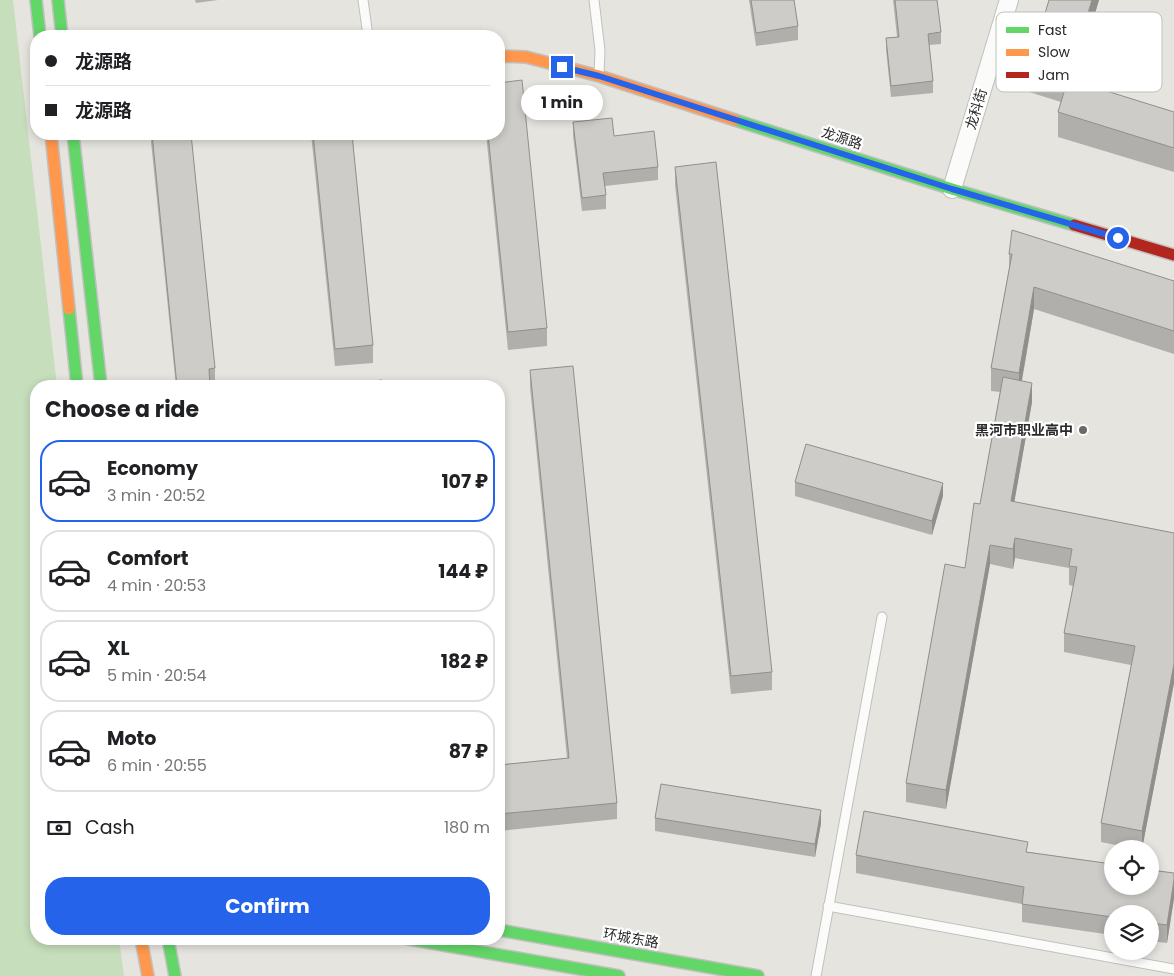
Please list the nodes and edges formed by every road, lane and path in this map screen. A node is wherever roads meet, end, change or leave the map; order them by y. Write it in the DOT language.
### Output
graph roads {
  1 [pos="36,0"];
  2 [pos="58,0"];
  3 [pos="363,0"];
  4 [pos="594,0"];
  5 [pos="1009,0"];
  6 [pos="1005,12"];
  7 [pos="39,30"];
  8 [pos="61,30"];
  9 [pos="367,30"];
  10 [pos="996,43"];
  11 [pos="505,56"];
  12 [pos="599,76"];
  13 [pos="52,140"];
  14 [pos="74,140"];
  15 [pos="952,189"];
  16 [pos="1174,255"];
  17 [pos="76,380"];
  18 [pos="100,380"];
  19 [pos="882,617"];
  20 [pos="828,906"];
  21 [pos="505,931"];
  22 [pos="142,945"];
  23 [pos="169,945"];
  24 [pos="443,945"];
  25 [pos="1174,969"];
  26 [pos="148,976"];
  27 [pos="175,976"];
  28 [pos="619,976"];
  29 [pos="758,976"];
  30 [pos="816,976"];
  1 -- 7 [label="street"];
  2 -- 8 [label="street"];
  3 -- 9 [label="lane"];
  4 -- 12 [label="lane"];
  5 -- 6 [label="street, 龙科街"];
  10 -- 15 [label="street, 龙科街"];
  11 -- 12 [label="street, 龙源路"];
  12 -- 15 [label="street, 龙源路"];
  13 -- 17 [label="street"];
  14 -- 18 [label="street"];
  15 -- 16 [label="street, 龙源路"];
  19 -- 20 [label="lane"];
  20 -- 25 [label="lane"];
  20 -- 30 [label="lane"];
  21 -- 29 [label="street, 环城东路"];
  22 -- 26 [label="street"];
  23 -- 27 [label="street"];
  24 -- 28 [label="street"];
}
